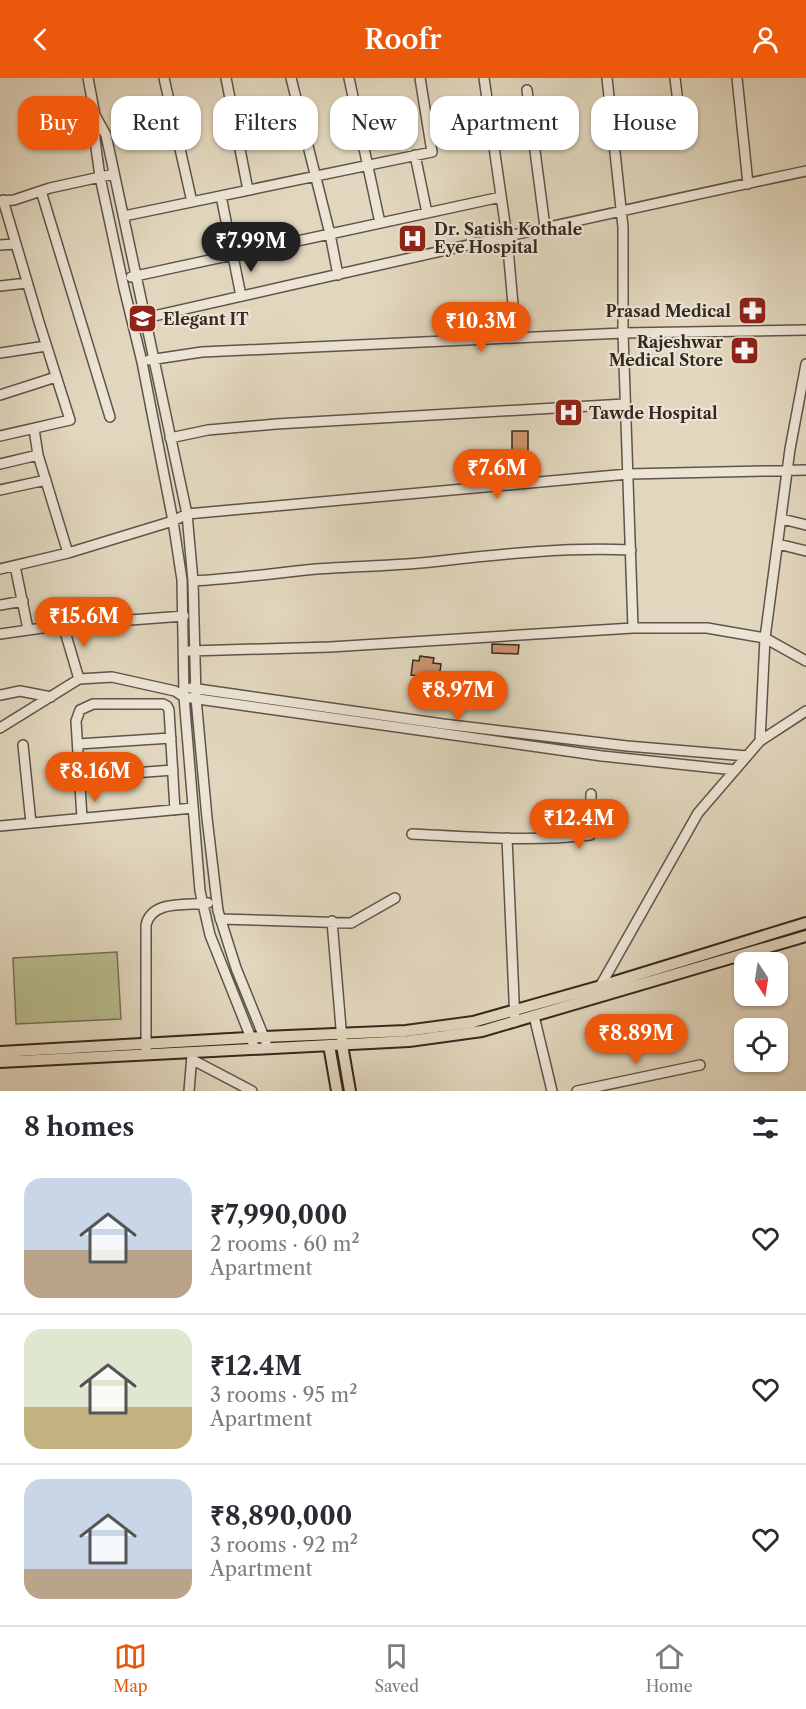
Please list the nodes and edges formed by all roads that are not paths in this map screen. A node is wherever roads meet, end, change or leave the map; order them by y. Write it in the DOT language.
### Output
graph roads {
  1 [pos="88,78"];
  2 [pos="164,78"];
  3 [pos="226,78"];
  4 [pos="291,78"];
  5 [pos="349,78"];
  6 [pos="420,78"];
  7 [pos="484,78"];
  8 [pos="607,78"];
  9 [pos="675,78"];
  10 [pos="737,78"];
  11 [pos="527,90"];
  12 [pos="91,96"];
  13 [pos="677,96"];
  14 [pos="99,122"];
  15 [pos="96,150"];
  16 [pos="415,155"];
  17 [pos="367,165"];
  18 [pos="806,171"];
  19 [pos="114,174"];
  20 [pos="315,176"];
  21 [pos="100,177"];
  22 [pos="748,184"];
  23 [pos="248,190"];
  24 [pos="41,191"];
  25 [pos="221,196"];
  26 [pos="501,197"];
  27 [pos="2,201"];
  28 [pos="192,202"];
  29 [pos="622,212"];
  30 [pos="428,213"];
  31 [pos="124,216"];
  32 [pos="380,223"];
  33 [pos="545,227"];
  34 [pos="330,234"];
  35 [pos="507,237"];
  36 [pos="15,244"];
  37 [pos="0,245"];
  38 [pos="234,255"];
  39 [pos="338,275"];
  40 [pos="136,276"];
  41 [pos="122,280"];
  42 [pos="27,283"];
  43 [pos="0,286"];
  44 [pos="241,296"];
  45 [pos="145,318"];
  46 [pos="806,330"];
  47 [pos="623,333"];
  48 [pos="516,338"];
  49 [pos="46,346"];
  50 [pos="0,353"];
  51 [pos="154,359"];
  52 [pos="142,362"];
  53 [pos="806,364"];
  54 [pos="56,378"];
  55 [pos="804,386"];
  56 [pos="0,394"];
  57 [pos="626,404"];
  58 [pos="110,417"];
  59 [pos="34,429"];
  60 [pos="0,436"];
  61 [pos="170,438"];
  62 [pos="38,455"];
  63 [pos="0,464"];
  64 [pos="787,470"];
  65 [pos="806,470"];
  66 [pos="628,474"];
  67 [pos="46,480"];
  68 [pos="0,490"];
  69 [pos="187,514"];
  70 [pos="782,519"];
  71 [pos="173,521"];
  72 [pos="806,525"];
  73 [pos="778,544"];
  74 [pos="631,550"];
  75 [pos="806,551"];
  76 [pos="68,554"];
  77 [pos="15,566"];
  78 [pos="0,568"];
  79 [pos="193,581"];
  80 [pos="23,601"];
  81 [pos="0,605"];
  82 [pos="184,616"];
  83 [pos="63,625"];
  84 [pos="633,628"];
  85 [pos="28,629"];
  86 [pos="0,634"];
  87 [pos="765,638"];
  88 [pos="184,651"];
  89 [pos="195,651"];
  90 [pos="806,661"];
  91 [pos="79,679"];
  92 [pos="181,692"];
  93 [pos="196,693"];
  94 [pos="0,695"];
  95 [pos="51,697"];
  96 [pos="806,711"];
  97 [pos="0,728"];
  98 [pos="452,730"];
  99 [pos="171,738"];
  100 [pos="760,741"];
  101 [pos="78,744"];
  102 [pos="23,745"];
  103 [pos="747,756"];
  104 [pos="173,770"];
  105 [pos="735,770"];
  106 [pos="80,777"];
  107 [pos="591,794"];
  108 [pos="193,808"];
  109 [pos="175,810"];
  110 [pos="82,818"];
  111 [pos="31,823"];
  112 [pos="0,826"];
  113 [pos="412,834"];
  114 [pos="507,838"];
  115 [pos="395,898"];
  116 [pos="217,902"];
  117 [pos="202,904"];
  118 [pos="220,919"];
  119 [pos="332,921"];
  120 [pos="806,923"];
  121 [pos="806,936"];
  122 [pos="601,986"];
  123 [pos="594,997"];
  124 [pos="514,1016"];
  125 [pos="534,1016"];
  126 [pos="264,1037"];
  127 [pos="342,1040"];
  128 [pos="254,1044"];
  129 [pos="329,1045"];
  130 [pos="269,1048"];
  131 [pos="146,1049"];
  132 [pos="0,1052"];
  133 [pos="192,1056"];
  134 [pos="0,1061"];
  135 [pos="700,1065"];
  136 [pos="189,1091"];
  137 [pos="252,1091"];
  138 [pos="336,1091"];
  139 [pos="350,1091"];
  140 [pos="552,1091"];
  141 [pos="577,1091"];
  1 -- 12 [label="street"];
  2 -- 28 [label="street"];
  3 -- 23 [label="street"];
  4 -- 20 [label="street"];
  5 -- 17 [label="street"];
  6 -- 16 [label="street"];
  7 -- 26 [label="street"];
  8 -- 29 [label="street"];
  9 -- 13 [label="street"];
  10 -- 22 [label="street"];
  11 -- 33 [label="street"];
  14 -- 19 [label="street"];
  15 -- 21 [label="street"];
  16 -- 17 [label="street"];
  16 -- 30 [label="street"];
  17 -- 20 [label="street"];
  17 -- 32 [label="street"];
  18 -- 22 [label="street"];
  19 -- 21 [label="street"];
  19 -- 31 [label="street"];
  20 -- 23 [label="street"];
  20 -- 34 [label="street"];
  21 -- 24 [label="street"];
  21 -- 41 [label="street"];
  22 -- 29 [label="street"];
  23 -- 25 [label="street"];
  24 -- 27 [label="street"];
  24 -- 58 [label="street"];
  25 -- 28 [label="street"];
  25 -- 38 [label="street"];
  26 -- 30 [label="street"];
  26 -- 35 [label="street"];
  27 -- 36 [label="street"];
  28 -- 31 [label="street"];
  29 -- 33 [label="street"];
  29 -- 47 [label="street"];
  30 -- 32 [label="street"];
  31 -- 40 [label="street"];
  32 -- 34 [label="street"];
  33 -- 35 [label="street"];
  34 -- 38 [label="street"];
  34 -- 39 [label="street"];
  35 -- 39 [label="street"];
  35 -- 48 [label="street"];
  36 -- 37 [label="street"];
  36 -- 42 [label="street"];
  38 -- 40 [label="street"];
  38 -- 44 [label="street"];
  39 -- 44 [label="street"];
  40 -- 41 [label="street"];
  40 -- 45 [label="street"];
  41 -- 52 [label="street"];
  42 -- 43 [label="street"];
  42 -- 49 [label="street"];
  44 -- 45 [label="street"];
  45 -- 51 [label="street"];
  46 -- 47 [label="street"];
  47 -- 48 [label="street"];
  47 -- 57 [label="street"];
  48 -- 51 [label="street"];
  49 -- 50 [label="street"];
  49 -- 54 [label="street"];
  51 -- 52 [label="street"];
  51 -- 61 [label="street"];
  52 -- 71 [label="street"];
  53 -- 55 [label="street"];
  54 -- 56 [label="street"];
  54 -- 59 [label="street"];
  55 -- 64 [label="street"];
  57 -- 61 [label="street"];
  57 -- 66 [label="street"];
  59 -- 60 [label="street"];
  59 -- 62 [label="street"];
  61 -- 69 [label="street"];
  62 -- 63 [label="street"];
  62 -- 67 [label="street"];
  64 -- 65 [label="street"];
  64 -- 66 [label="street"];
  64 -- 70 [label="street"];
  66 -- 69 [label="street"];
  66 -- 74 [label="street"];
  67 -- 68 [label="street"];
  67 -- 76 [label="street"];
  69 -- 71 [label="street"];
  69 -- 79 [label="street"];
  70 -- 72 [label="street"];
  70 -- 73 [label="street"];
  71 -- 76 [label="street"];
  71 -- 82 [label="street"];
  73 -- 75 [label="street"];
  73 -- 87 [label="street"];
  74 -- 79 [label="street"];
  74 -- 84 [label="street"];
  76 -- 77 [label="street"];
  77 -- 78 [label="street"];
  77 -- 80 [label="street"];
  79 -- 89 [label="street"];
  80 -- 81 [label="street"];
  80 -- 85 [label="street"];
  82 -- 83 [label="street"];
  82 -- 88 [label="street"];
  83 -- 85 [label="street"];
  83 -- 91 [label="street"];
  84 -- 87 [label="street"];
  84 -- 89 [label="street"];
  85 -- 86 [label="street"];
  87 -- 90 [label="street"];
  87 -- 100 [label="street"];
  88 -- 89 [label="street"];
  88 -- 92 [label="street"];
  89 -- 93 [label="street"];
  91 -- 92 [label="street"];
  91 -- 95 [label="street"];
  92 -- 93 [label="street"];
  92 -- 108 [label="street"];
  93 -- 98 [label="street"];
  93 -- 116 [label="street"];
  94 -- 95 [label="street"];
  95 -- 97 [label="street"];
  96 -- 100 [label="street"];
  98 -- 103 [label="street"];
  98 -- 105 [label="street"];
  99 -- 101 [label="street"];
  99 -- 101 [label="street"];
  99 -- 104 [label="street"];
  100 -- 103 [label="street"];
  101 -- 106 [label="street"];
  102 -- 111 [label="street"];
  103 -- 105 [label="street"];
  104 -- 106 [label="street"];
  104 -- 109 [label="street"];
  105 -- 122 [label="street"];
  106 -- 110 [label="street"];
  107 -- 114 [label="street"];
  108 -- 109 [label="street"];
  108 -- 117 [label="street"];
  109 -- 110 [label="street"];
  110 -- 111 [label="street"];
  111 -- 112 [label="street"];
  113 -- 114 [label="street"];
  114 -- 124 [label="street"];
  115 -- 119 [label="street"];
  116 -- 117 [label="street"];
  116 -- 118 [label="street"];
  117 -- 128 [label="street"];
  117 -- 131 [label="street"];
  118 -- 119 [label="street"];
  118 -- 126 [label="street"];
  119 -- 127 [label="street"];
  120 -- 122 [label="main road"];
  121 -- 123 [label="main road"];
  122 -- 123 [label="street"];
  122 -- 124 [label="main road"];
  123 -- 125 [label="main road"];
  124 -- 125 [label="main road"];
  124 -- 127 [label="main road"];
  125 -- 140 [label="street"];
  126 -- 127 [label="main road"];
  126 -- 128 [label="main road"];
  126 -- 130 [label="street"];
  127 -- 129 [label="main road"];
  127 -- 139 [label="main road"];
  128 -- 130 [label="main road"];
  128 -- 131 [label="main road"];
  128 -- 133 [label="main road"];
  129 -- 130 [label="main road"];
  129 -- 138 [label="main road"];
  131 -- 132 [label="main road"];
  131 -- 133 [label="main road"];
  131 -- 134 [label="main road"];
  133 -- 136 [label="street"];
  133 -- 137 [label="street"];
  135 -- 141 [label="street"];
}
